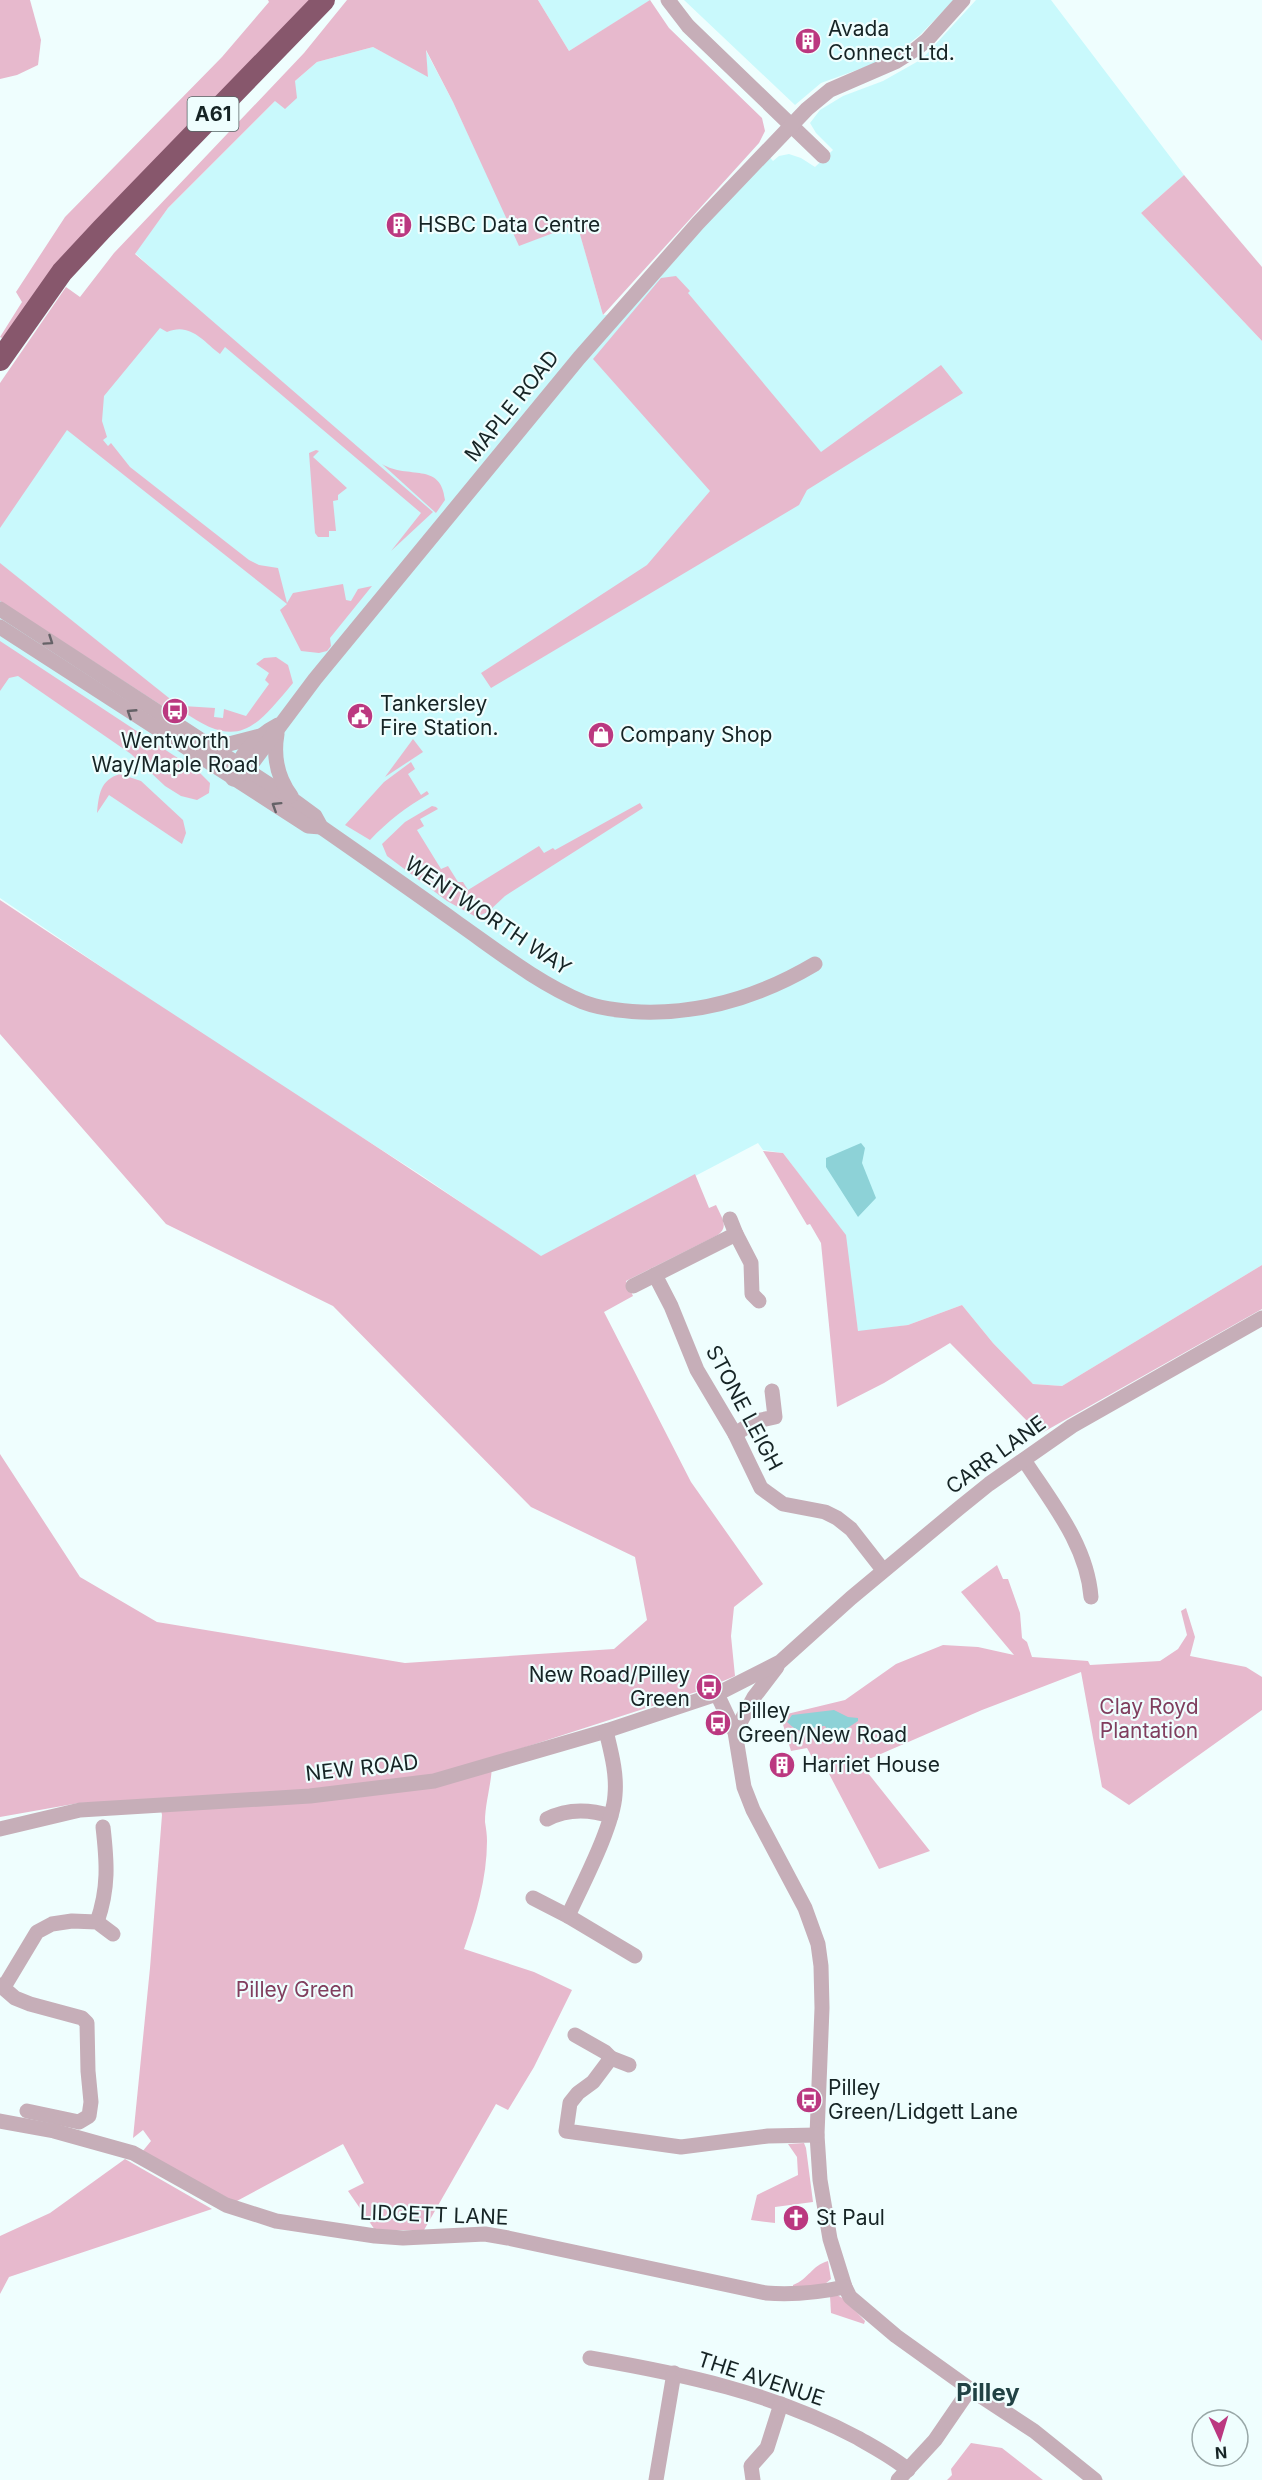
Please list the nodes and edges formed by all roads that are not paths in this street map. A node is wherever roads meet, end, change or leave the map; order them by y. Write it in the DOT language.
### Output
graph roads {
  1 [pos="324,0"];
  2 [pos="668,0"];
  3 [pos="963,0"];
  4 [pos="792,125"];
  5 [pos="823,156"];
  6 [pos="0,360"];
  7 [pos="0,609"];
  8 [pos="0,627"];
  9 [pos="278,725"];
  10 [pos="260,736"];
  11 [pos="200,741"];
  12 [pos="242,767"];
  13 [pos="233,779"];
  14 [pos="296,802"];
  15 [pos="321,827"];
  16 [pos="815,964"];
  17 [pos="730,1219"];
  18 [pos="736,1234"];
  19 [pos="655,1275"];
  20 [pos="633,1286"];
  21 [pos="759,1301"];
  22 [pos="1262,1317"];
  23 [pos="772,1391"];
  24 [pos="735,1434"];
  25 [pos="1024,1460"];
  26 [pos="883,1570"];
  27 [pos="1091,1597"];
  28 [pos="780,1662"];
  29 [pos="717,1694"];
  30 [pos="606,1731"];
  31 [pos="735,1732"];
  32 [pos="611,1816"];
  33 [pos="547,1820"];
  34 [pos="103,1827"];
  35 [pos="0,1829"];
  36 [pos="533,1898"];
  37 [pos="568,1916"];
  38 [pos="97,1922"];
  39 [pos="112,1934"];
  40 [pos="634,1956"];
  41 [pos="2,1986"];
  42 [pos="575,2035"];
  43 [pos="611,2058"];
  44 [pos="629,2065"];
  45 [pos="27,2111"];
  46 [pos="0,2121"];
  47 [pos="817,2135"];
  48 [pos="844,2287"];
  49 [pos="590,2358"];
  50 [pos="674,2373"];
  51 [pos="970,2390"];
  52 [pos="782,2404"];
  53 [pos="903,2475"];
  54 [pos="656,2480"];
  55 [pos="753,2480"];
  56 [pos="1095,2480"];
  1 -- 6 [label="highway, A61"];
  2 -- 4 [label="street"];
  3 -- 4 [label="street, MAPLE ROAD"];
  4 -- 5 [label="street"];
  4 -- 9 [label="street, MAPLE ROAD"];
  7 -- 11 [label="street, WENTWORTH WAY, one-way"];
  13 -- 8 [label="street, WENTWORTH WAY, one-way"];
  9 -- 10 [label="street, MAPLE ROAD"];
  9 -- 12 [label="street, MAPLE ROAD"];
  9 -- 14 [label="street"];
  10 -- 11 [label="street"];
  10 -- 12 [label="street, MAPLE ROAD"];
  11 -- 12 [label="street, WENTWORTH WAY"];
  12 -- 13 [label="street, MAPLE ROAD"];
  12 -- 14 [label="street, WENTWORTH WAY"];
  15 -- 13 [label="street, WENTWORTH WAY, one-way"];
  14 -- 15 [label="street, WENTWORTH WAY"];
  15 -- 16 [label="street, WENTWORTH WAY"];
  17 -- 18 [label="street"];
  18 -- 19 [label="street"];
  18 -- 21 [label="street"];
  19 -- 20 [label="street"];
  19 -- 24 [label="street, STONE LEIGH"];
  22 -- 25 [label="street, CARR LANE"];
  23 -- 24 [label="street"];
  24 -- 26 [label="street, STONE LEIGH"];
  25 -- 26 [label="street, CARR LANE"];
  25 -- 27 [label="street"];
  26 -- 28 [label="street, CARR LANE"];
  28 -- 29 [label="street, CARR LANE"];
  28 -- 31 [label="street, CARR LANE"];
  29 -- 30 [label="street, NEW ROAD"];
  29 -- 31 [label="street"];
  30 -- 32 [label="street"];
  30 -- 35 [label="street, NEW ROAD"];
  31 -- 47 [label="street"];
  32 -- 33 [label="street"];
  32 -- 37 [label="street"];
  34 -- 38 [label="street"];
  36 -- 37 [label="street"];
  37 -- 40 [label="street"];
  38 -- 39 [label="street"];
  38 -- 41 [label="street"];
  41 -- 45 [label="street"];
  42 -- 43 [label="street"];
  43 -- 44 [label="street"];
  43 -- 47 [label="street"];
  46 -- 48 [label="street, LIDGETT LANE"];
  47 -- 48 [label="street"];
  48 -- 51 [label="street"];
  49 -- 50 [label="street, THE AVENUE"];
  50 -- 52 [label="street, THE AVENUE"];
  50 -- 54 [label="street"];
  51 -- 53 [label="street"];
  51 -- 56 [label="street"];
  52 -- 53 [label="street, THE AVENUE"];
  52 -- 55 [label="street"];
}
